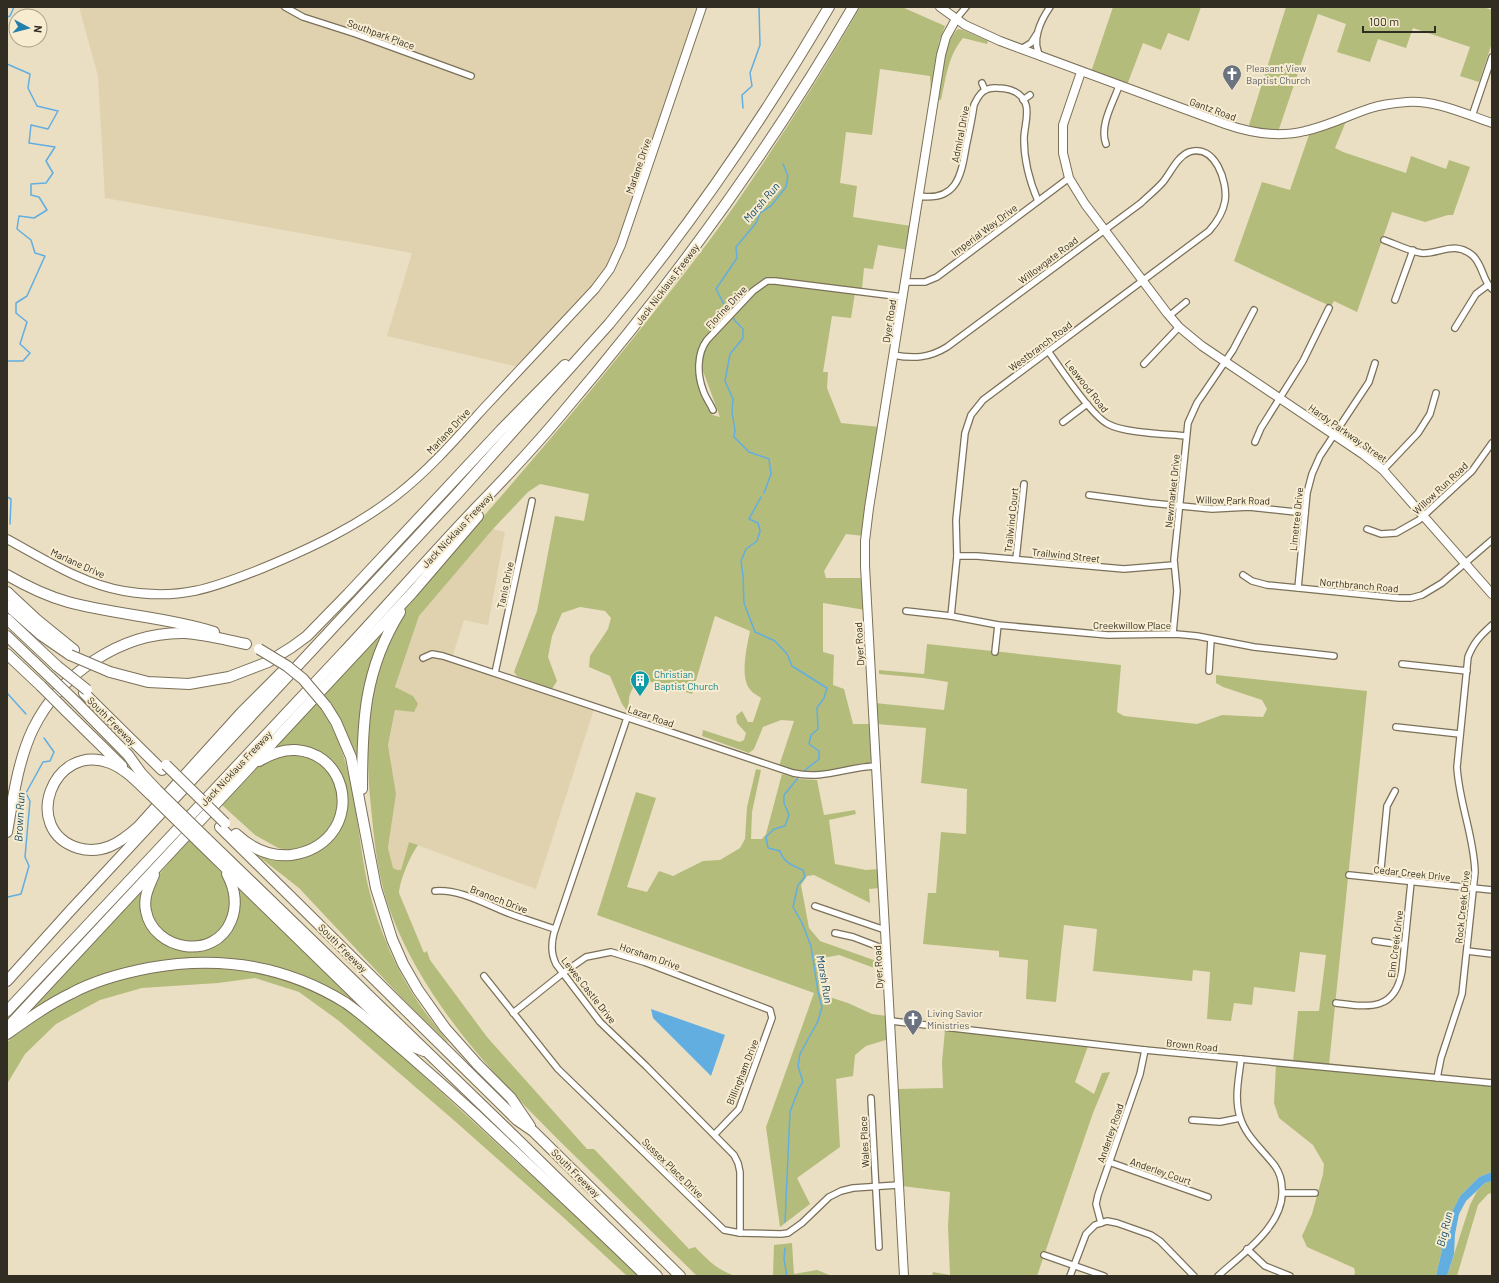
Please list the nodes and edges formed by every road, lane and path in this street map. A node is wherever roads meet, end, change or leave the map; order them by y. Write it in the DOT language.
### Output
graph roads {
  1 [pos="285,7"];
  2 [pos="702,7"];
  3 [pos="829,7"];
  4 [pos="853,7"];
  5 [pos="940,7"];
  6 [pos="966,7"];
  7 [pos="1050,7"];
  8 [pos="956,19"];
  9 [pos="1038,31"];
  10 [pos="1021,49"];
  11 [pos="1041,57"];
  12 [pos="1492,57"];
  13 [pos="1081,72"];
  14 [pos="471,76"];
  15 [pos="982,83"];
  16 [pos="1119,86"];
  17 [pos="985,90"];
  18 [pos="1030,95"];
  19 [pos="1023,100"];
  20 [pos="1472,116"];
  21 [pos="1492,123"];
  22 [pos="1106,144"];
  23 [pos="1198,152"];
  24 [pos="1069,178"];
  25 [pos="918,196"];
  26 [pos="1038,201"];
  27 [pos="1104,230"];
  28 [pos="1384,240"];
  29 [pos="1413,250"];
  30 [pos="1142,281"];
  31 [pos="905,282"];
  32 [pos="1490,287"];
  33 [pos="903,297"];
  34 [pos="1395,300"];
  35 [pos="1186,302"];
  36 [pos="1329,308"];
  37 [pos="1254,310"];
  38 [pos="1169,316"];
  39 [pos="609,324"];
  40 [pos="1180,327"];
  41 [pos="1455,328"];
  42 [pos="1048,351"];
  43 [pos="894,355"];
  44 [pos="1225,361"];
  45 [pos="1375,363"];
  46 [pos="1144,364"];
  47 [pos="1436,393"];
  48 [pos="1279,398"];
  49 [pos="1087,404"];
  50 [pos="713,410"];
  51 [pos="1062,422"];
  52 [pos="1333,435"];
  53 [pos="1186,436"];
  54 [pos="1256,442"];
  55 [pos="1492,443"];
  56 [pos="535,445"];
  57 [pos="1383,470"];
  58 [pos="1024,484"];
  59 [pos="1089,495"];
  60 [pos="532,502"];
  61 [pos="1179,506"];
  62 [pos="1305,513"];
  63 [pos="1423,516"];
  64 [pos="1367,529"];
  65 [pos="7,539"];
  66 [pos="1492,540"];
  67 [pos="957,556"];
  68 [pos="1016,559"];
  69 [pos="1465,563"];
  70 [pos="1173,565"];
  71 [pos="7,575"];
  72 [pos="1243,575"];
  73 [pos="1298,588"];
  74 [pos="7,592"];
  75 [pos="412,593"];
  76 [pos="1492,594"];
  77 [pos="7,605"];
  78 [pos="906,611"];
  79 [pos="951,616"];
  80 [pos="7,619"];
  81 [pos="998,625"];
  82 [pos="1492,625"];
  83 [pos="1173,633"];
  84 [pos="7,636"];
  85 [pos="1212,640"];
  86 [pos="246,644"];
  87 [pos="7,645"];
  88 [pos="317,645"];
  89 [pos="72,652"];
  90 [pos="995,652"];
  91 [pos="7,654"];
  92 [pos="1334,656"];
  93 [pos="424,658"];
  94 [pos="1402,664"];
  95 [pos="1209,671"];
  96 [pos="1467,671"];
  97 [pos="495,673"];
  98 [pos="46,682"];
  99 [pos="72,707"];
  100 [pos="627,718"];
  101 [pos="1396,727"];
  102 [pos="1460,734"];
  103 [pos="876,766"];
  104 [pos="243,774"];
  105 [pos="1394,790"];
  106 [pos="154,792"];
  107 [pos="362,817"];
  108 [pos="222,825"];
  109 [pos="7,832"];
  110 [pos="204,841"];
  111 [pos="174,849"];
  112 [pos="1349,875"];
  113 [pos="1380,878"];
  114 [pos="1411,882"];
  115 [pos="1474,888"];
  116 [pos="1492,890"];
  117 [pos="435,891"];
  118 [pos="815,906"];
  119 [pos="555,929"];
  120 [pos="886,930"];
  121 [pos="835,933"];
  122 [pos="1375,941"];
  123 [pos="1404,945"];
  124 [pos="887,950"];
  125 [pos="1467,951"];
  126 [pos="1492,954"];
  127 [pos="563,973"];
  128 [pos="484,976"];
  129 [pos="7,981"];
  130 [pos="1336,1003"];
  131 [pos="770,1010"];
  132 [pos="7,1011"];
  133 [pos="513,1013"];
  134 [pos="891,1021"];
  135 [pos="7,1028"];
  136 [pos="7,1034"];
  137 [pos="1144,1050"];
  138 [pos="1241,1059"];
  139 [pos="1437,1078"];
  140 [pos="1492,1083"];
  141 [pos="871,1098"];
  142 [pos="1240,1118"];
  143 [pos="1192,1120"];
  144 [pos="534,1131"];
  145 [pos="715,1134"];
  146 [pos="1109,1162"];
  147 [pos="898,1184"];
  148 [pos="876,1185"];
  149 [pos="1283,1193"];
  150 [pos="1315,1193"];
  151 [pos="1208,1197"];
  152 [pos="1101,1223"];
  153 [pos="740,1233"];
  154 [pos="879,1247"];
  155 [pos="1247,1249"];
  156 [pos="1044,1256"];
  157 [pos="1074,1266"];
  158 [pos="646,1276"];
  159 [pos="657,1276"];
  160 [pos="680,1276"];
  161 [pos="904,1276"];
  162 [pos="1070,1276"];
  163 [pos="1104,1276"];
  164 [pos="1194,1276"];
  165 [pos="1218,1276"];
  166 [pos="1290,1276"];
  1 -- 14 [label="street, Southpark Place"];
  2 -- 65 [label="street, Marlane Drive"];
  3 -- 39 [label="highway, Jack Nicklaus Freeway"];
  4 -- 56 [label="highway, Jack Nicklaus Freeway"];
  5 -- 8 [label="street, Gantz Road"];
  6 -- 8 [label="street"];
  7 -- 9 [label="street"];
  8 -- 10 [label="street, Gantz Road"];
  8 -- 25 [label="street, Dyer Road"];
  9 -- 10 [label="street"];
  9 -- 11 [label="street"];
  10 -- 11 [label="street, Gantz Road"];
  11 -- 13 [label="street, Gantz Road"];
  12 -- 20 [label="street"];
  13 -- 16 [label="street, Gantz Road"];
  13 -- 24 [label="street, Hardy Parkway Street"];
  15 -- 17 [label="street"];
  16 -- 20 [label="street, Gantz Road"];
  16 -- 22 [label="street"];
  17 -- 19 [label="street"];
  17 -- 25 [label="street, Admiral Drive"];
  18 -- 19 [label="street"];
  19 -- 26 [label="street"];
  20 -- 21 [label="street, Gantz Road"];
  23 -- 27 [label="street, Willowgate Road"];
  23 -- 30 [label="street, Westbranch Road"];
  24 -- 26 [label="street, Imperial Way Drive"];
  24 -- 27 [label="street, Hardy Parkway Street"];
  25 -- 31 [label="street, Dyer Road"];
  26 -- 31 [label="street, Imperial Way Drive"];
  27 -- 30 [label="street, Hardy Parkway Street"];
  27 -- 43 [label="street, Willowgate Road"];
  28 -- 29 [label="street"];
  29 -- 32 [label="street"];
  29 -- 34 [label="street"];
  30 -- 38 [label="street, Hardy Parkway Street"];
  30 -- 42 [label="street, Westbranch Road"];
  31 -- 33 [label="street, Dyer Road"];
  32 -- 41 [label="street"];
  33 -- 43 [label="street, Dyer Road"];
  33 -- 50 [label="street, Florine Drive"];
  35 -- 38 [label="street"];
  36 -- 48 [label="street"];
  37 -- 44 [label="street, Newmarket Drive"];
  38 -- 40 [label="street, Hardy Parkway Street"];
  39 -- 88 [label="highway, Jack Nicklaus Freeway"];
  39 -- 89 [label="highway, bridge"];
  40 -- 44 [label="street, Hardy Parkway Street"];
  40 -- 46 [label="street"];
  42 -- 49 [label="street, Leawood Road"];
  42 -- 67 [label="street, Westbranch Road"];
  43 -- 103 [label="street, Dyer Road"];
  44 -- 48 [label="street, Hardy Parkway Street"];
  44 -- 53 [label="street, Newmarket Drive"];
  45 -- 52 [label="street, Limetree Drive"];
  47 -- 57 [label="street"];
  48 -- 52 [label="street, Hardy Parkway Street"];
  48 -- 54 [label="street"];
  49 -- 51 [label="street"];
  49 -- 53 [label="street, Leawood Road"];
  52 -- 57 [label="street, Hardy Parkway Street"];
  52 -- 62 [label="street, Limetree Drive"];
  53 -- 61 [label="street, Newmarket Drive"];
  55 -- 63 [label="street, Willow Run Road"];
  56 -- 75 [label="highway"];
  56 -- 132 [label="highway, Jack Nicklaus Freeway"];
  57 -- 63 [label="street, Hardy Parkway Street"];
  58 -- 68 [label="street, Trailwind Court"];
  59 -- 61 [label="street, Willow Park Road"];
  60 -- 97 [label="street, Tanis Drive"];
  61 -- 62 [label="street, Willow Park Road"];
  61 -- 70 [label="street, Newmarket Drive"];
  62 -- 73 [label="street, Limetree Drive"];
  63 -- 64 [label="street, Willow Run Road"];
  63 -- 69 [label="street, Hardy Parkway Street"];
  66 -- 69 [label="street, Northbranch Road"];
  67 -- 68 [label="street, Trailwind Street"];
  67 -- 79 [label="street, Westbranch Road"];
  68 -- 70 [label="street, Trailwind Street"];
  69 -- 73 [label="street, Northbranch Road"];
  69 -- 76 [label="street, Hardy Parkway Street"];
  70 -- 83 [label="street, Newmarket Drive"];
  71 -- 86 [label="highway"];
  72 -- 73 [label="street, Northbranch Road"];
  74 -- 89 [label="highway"];
  75 -- 104 [label="highway"];
  75 -- 107 [label="highway"];
  77 -- 89 [label="highway"];
  78 -- 79 [label="street, Creekwillow Place"];
  79 -- 81 [label="street, Creekwillow Place"];
  80 -- 108 [label="highway, South Freeway, bridge"];
  81 -- 83 [label="street, Creekwillow Place"];
  81 -- 90 [label="street"];
  82 -- 96 [label="street, Rock Creek Drive"];
  83 -- 85 [label="street, Creekwillow Place"];
  84 -- 98 [label="highway, South Freeway"];
  85 -- 92 [label="street, Creekwillow Place"];
  85 -- 95 [label="street"];
  86 -- 107 [label="highway, bridge"];
  86 -- 109 [label="highway"];
  87 -- 98 [label="highway"];
  88 -- 106 [label="highway"];
  88 -- 129 [label="highway, Jack Nicklaus Freeway"];
  91 -- 98 [label="highway"];
  93 -- 97 [label="street, Lazar Road"];
  94 -- 96 [label="street"];
  96 -- 102 [label="street, Rock Creek Drive"];
  97 -- 100 [label="street, Lazar Road"];
  98 -- 99 [label="highway, South Freeway, bridge"];
  99 -- 106 [label="highway"];
  99 -- 106 [label="highway, South Freeway"];
  100 -- 103 [label="street, Lazar Road"];
  100 -- 119 [label="street, Lewes Castle Drive"];
  101 -- 102 [label="street"];
  102 -- 115 [label="street, Rock Creek Drive"];
  103 -- 120 [label="street, Dyer Road"];
  104 -- 108 [label="highway"];
  104 -- 111 [label="highway"];
  105 -- 113 [label="street"];
  106 -- 110 [label="highway, South Freeway, bridge"];
  107 -- 144 [label="highway"];
  108 -- 144 [label="highway, South Freeway"];
  110 -- 111 [label="highway"];
  110 -- 159 [label="highway, South Freeway"];
  111 -- 135 [label="highway"];
  112 -- 113 [label="street, Cedar Creek Drive"];
  113 -- 114 [label="street, Cedar Creek Drive"];
  114 -- 115 [label="street, Cedar Creek Drive"];
  114 -- 123 [label="street, Elm Creek Drive"];
  115 -- 116 [label="street, Cedar Creek Drive"];
  115 -- 125 [label="street, Rock Creek Drive"];
  117 -- 119 [label="street, Branoch Drive"];
  118 -- 120 [label="street"];
  119 -- 127 [label="street, Lewes Castle Drive"];
  120 -- 124 [label="street, Dyer Road"];
  121 -- 124 [label="street"];
  122 -- 123 [label="street"];
  123 -- 130 [label="street, Elm Creek Drive"];
  124 -- 134 [label="street, Dyer Road"];
  125 -- 126 [label="street"];
  125 -- 139 [label="street, Rock Creek Drive"];
  127 -- 131 [label="street, Horsham Drive"];
  127 -- 133 [label="street, Horsham Drive"];
  127 -- 145 [label="street, Lewes Castle Drive"];
  128 -- 133 [label="street, Sussex Place Drive"];
  131 -- 145 [label="street, Billingham Drive"];
  133 -- 153 [label="street, Sussex Place Drive"];
  134 -- 137 [label="street, Brown Road"];
  134 -- 147 [label="street, Dyer Road"];
  136 -- 158 [label="highway"];
  137 -- 138 [label="street, Brown Road"];
  137 -- 146 [label="street, Anderley Road"];
  138 -- 139 [label="street, Brown Road"];
  138 -- 142 [label="street"];
  139 -- 140 [label="street, Brown Road"];
  141 -- 148 [label="street, Wales Place"];
  142 -- 143 [label="street"];
  142 -- 149 [label="street"];
  144 -- 160 [label="highway, South Freeway"];
  145 -- 153 [label="street, Lewes Castle Drive"];
  146 -- 151 [label="street, Anderley Court"];
  146 -- 152 [label="street, Anderley Road"];
  147 -- 148 [label="street, Sussex Place Drive"];
  147 -- 161 [label="street, Dyer Road"];
  148 -- 153 [label="street, Sussex Place Drive"];
  148 -- 154 [label="street, Wales Place"];
  149 -- 150 [label="street"];
  149 -- 155 [label="street"];
  152 -- 157 [label="street"];
  152 -- 164 [label="street"];
  155 -- 165 [label="street"];
  155 -- 166 [label="street"];
  156 -- 157 [label="street"];
  157 -- 162 [label="street"];
  157 -- 163 [label="street"];
}
